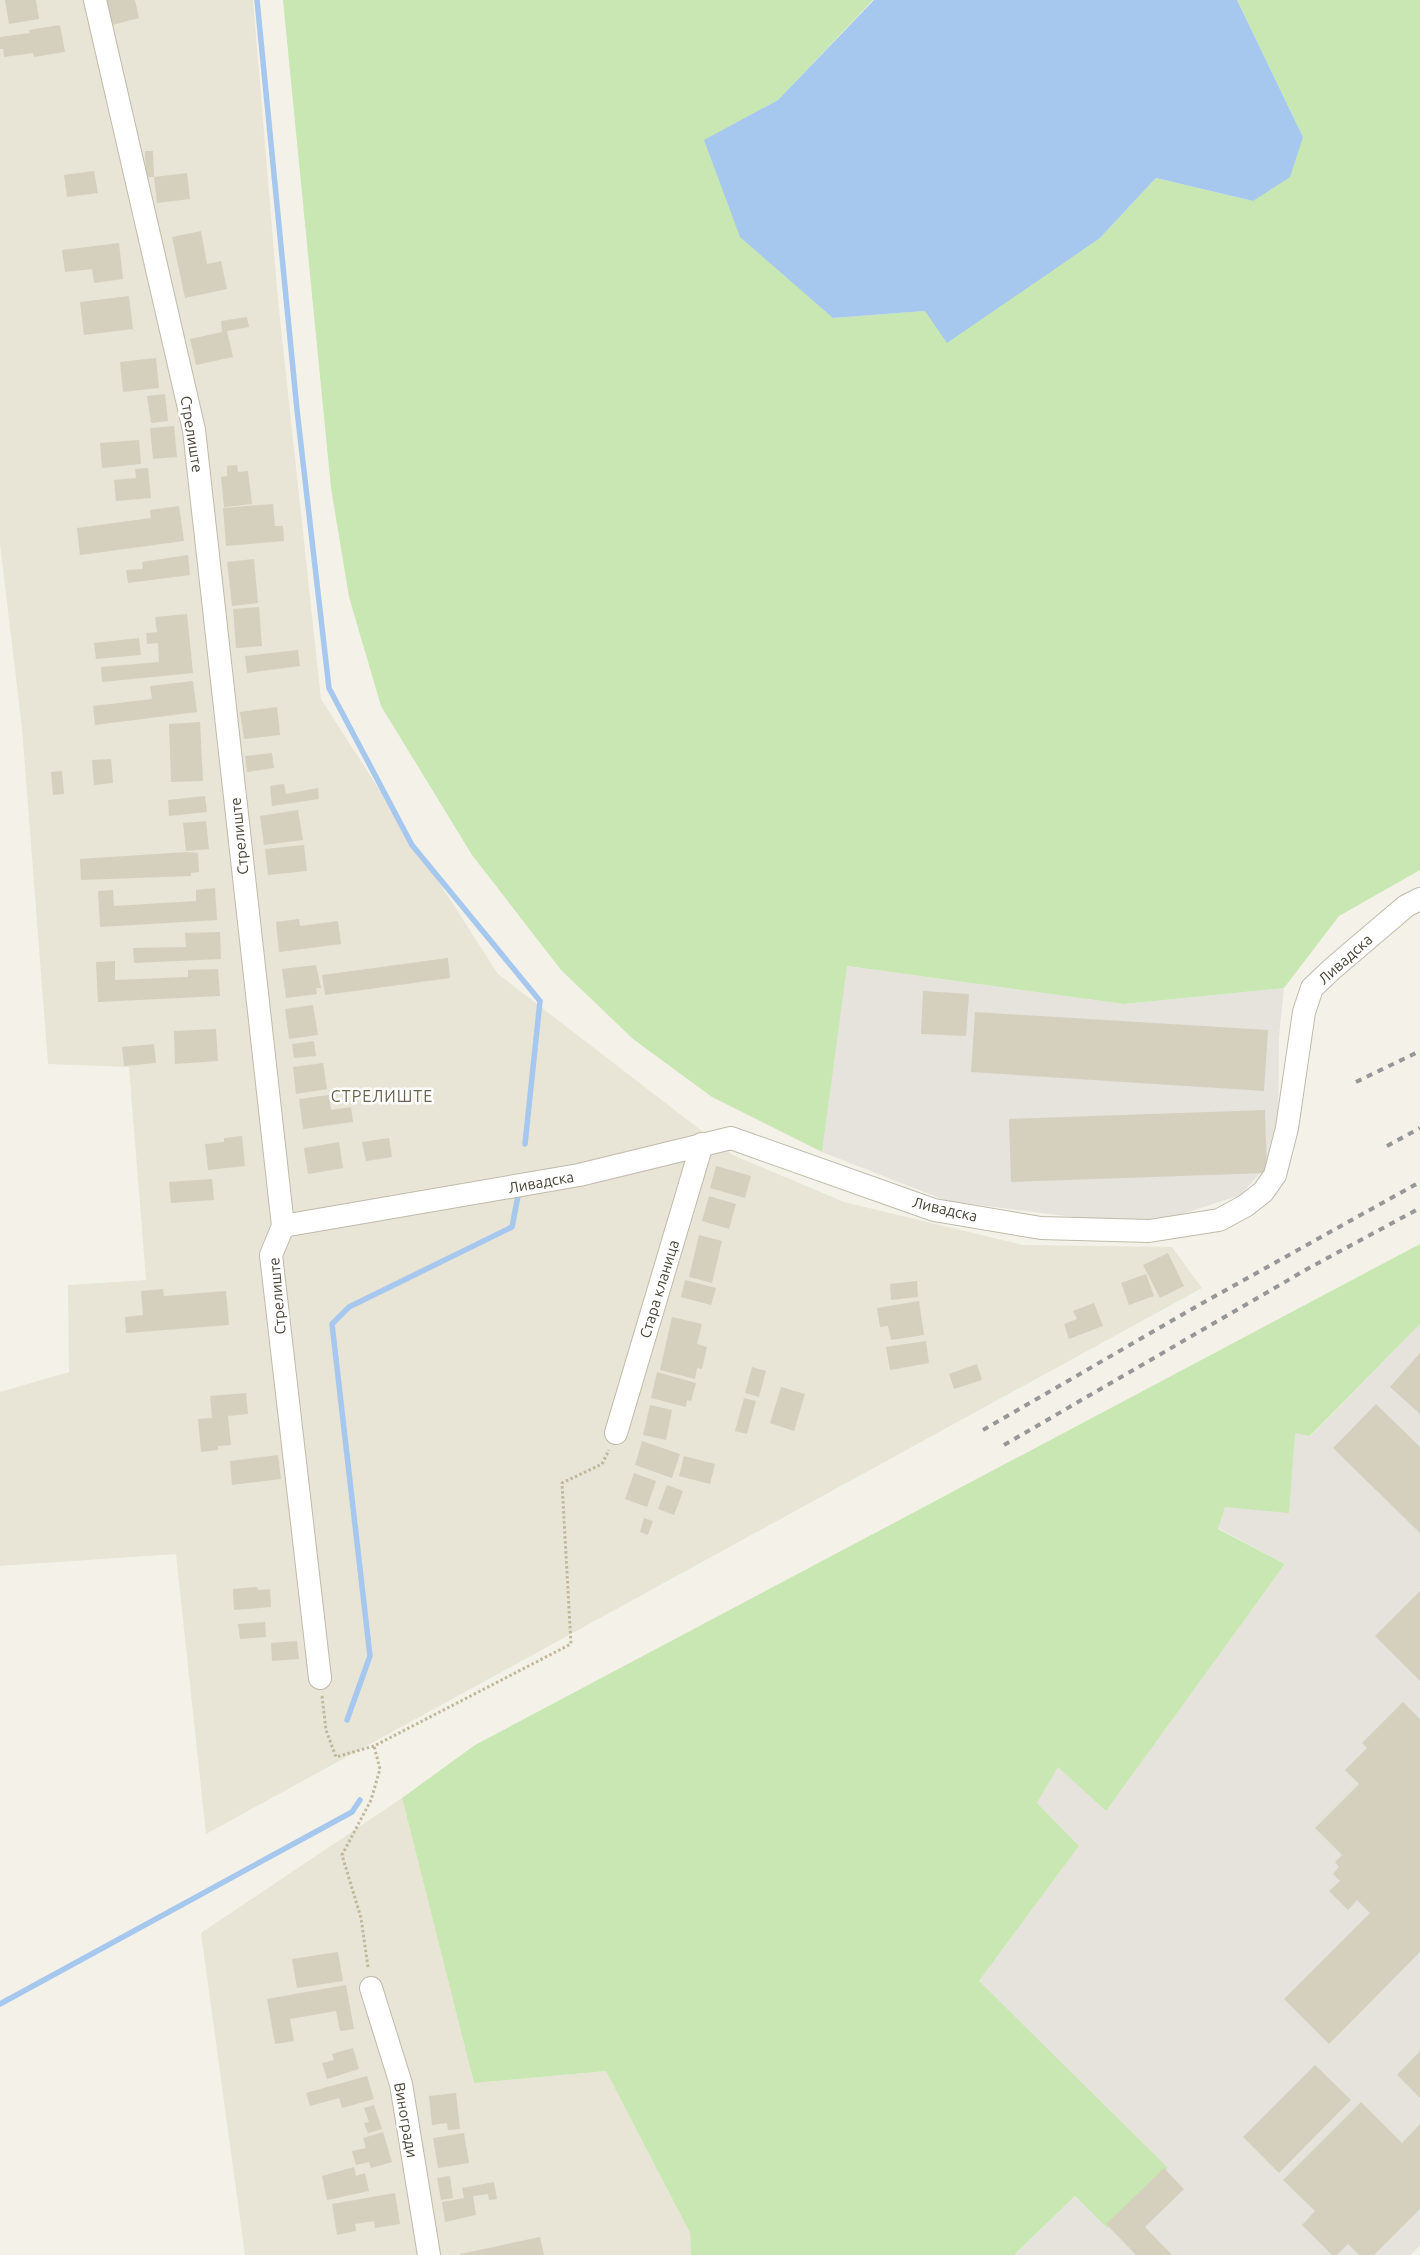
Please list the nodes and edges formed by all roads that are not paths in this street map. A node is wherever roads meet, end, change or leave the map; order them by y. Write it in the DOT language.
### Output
graph roads {
  1 [pos="95,0"];
  2 [pos="1420,898"];
  3 [pos="702,1144"];
  4 [pos="283,1226"];
  5 [pos="616,1433"];
  6 [pos="320,1678"];
  7 [pos="371,1988"];
  8 [pos="429,2255"];
  1 -- 4 [label="street, Стрелиште"];
  2 -- 3 [label="street, Ливадска"];
  3 -- 4 [label="street, Ливадска"];
  3 -- 5 [label="street, Стара кланица"];
  4 -- 6 [label="street, Стрелиште"];
  7 -- 8 [label="street, Виногради"];
}
